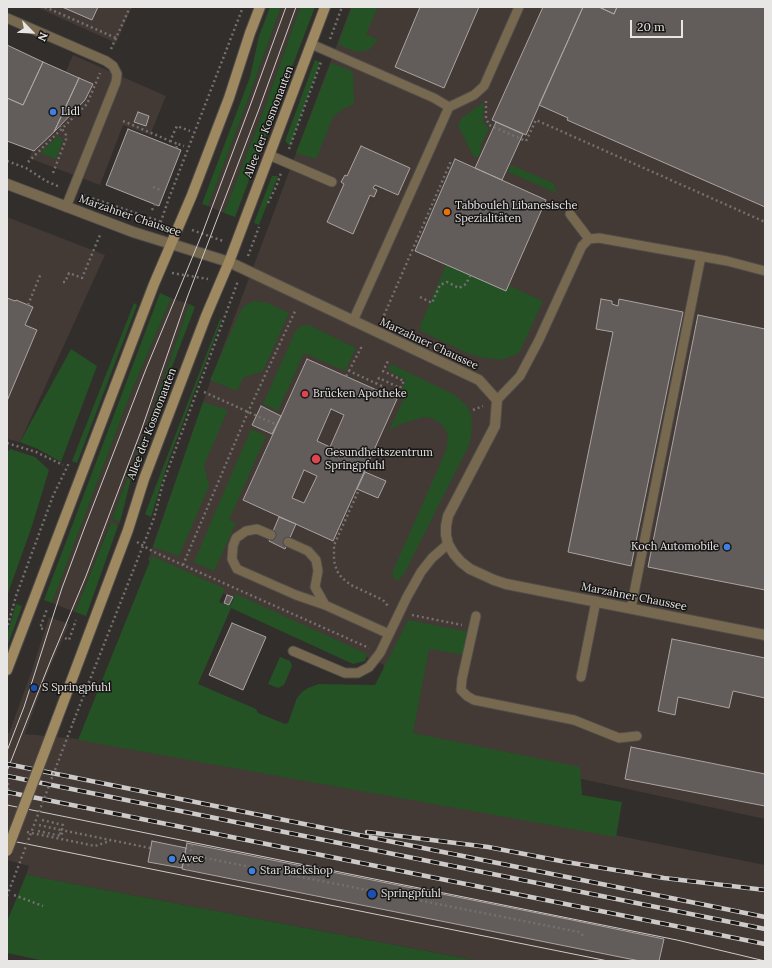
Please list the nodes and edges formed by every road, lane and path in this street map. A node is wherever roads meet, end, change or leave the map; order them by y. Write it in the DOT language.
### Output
graph roads {
  1 [pos="45,7"];
  2 [pos="130,7"];
  3 [pos="243,7"];
  4 [pos="260,7"];
  5 [pos="325,7"];
  6 [pos="342,7"];
  7 [pos="519,7"];
  8 [pos="7,18"];
  9 [pos="116,38"];
  10 [pos="311,44"];
  11 [pos="326,50"];
  12 [pos="106,61"];
  13 [pos="486,103"];
  14 [pos="449,107"];
  15 [pos="124,121"];
  16 [pos="61,127"];
  17 [pos="190,131"];
  18 [pos="170,141"];
  19 [pos="178,144"];
  20 [pos="184,146"];
  21 [pos="176,148"];
  22 [pos="269,155"];
  23 [pos="285,161"];
  24 [pos="451,161"];
  25 [pos="28,162"];
  26 [pos="53,173"];
  27 [pos="332,182"];
  28 [pos="7,184"];
  29 [pos="153,187"];
  30 [pos="160,190"];
  31 [pos="155,204"];
  32 [pos="66,207"];
  33 [pos="266,208"];
  34 [pos="152,210"];
  35 [pos="570,214"];
  36 [pos="261,220"];
  37 [pos="765,222"];
  38 [pos="179,226"];
  39 [pos="259,226"];
  40 [pos="100,234"];
  41 [pos="589,239"];
  42 [pos="172,244"];
  43 [pos="236,244"];
  44 [pos="701,256"];
  45 [pos="229,262"];
  46 [pos="160,271"];
  47 [pos="765,271"];
  48 [pos="41,273"];
  49 [pos="470,276"];
  50 [pos="220,281"];
  51 [pos="63,282"];
  52 [pos="237,284"];
  53 [pos="302,296"];
  54 [pos="420,297"];
  55 [pos="28,305"];
  56 [pos="385,315"];
  57 [pos="223,319"];
  58 [pos="353,321"];
  59 [pos="362,346"];
  60 [pos="389,359"];
  61 [pos="349,371"];
  62 [pos="346,376"];
  63 [pos="376,384"];
  64 [pos="204,392"];
  65 [pos="382,392"];
  66 [pos="497,400"];
  67 [pos="248,412"];
  68 [pos="276,425"];
  69 [pos="7,443"];
  70 [pos="63,465"];
  71 [pos="358,492"];
  72 [pos="53,496"];
  73 [pos="272,535"];
  74 [pos="136,542"];
  75 [pos="288,542"];
  76 [pos="448,544"];
  77 [pos="143,546"];
  78 [pos="183,564"];
  79 [pos="596,601"];
  80 [pos="325,605"];
  81 [pos="631,608"];
  82 [pos="47,609"];
  83 [pos="400,610"];
  84 [pos="476,616"];
  85 [pos="76,620"];
  86 [pos="466,626"];
  87 [pos="7,628"];
  88 [pos="43,629"];
  89 [pos="378,630"];
  90 [pos="389,634"];
  91 [pos="765,635"];
  92 [pos="65,638"];
  93 [pos="370,648"];
  94 [pos="294,651"];
  95 [pos="380,653"];
  96 [pos="7,670"];
  97 [pos="581,677"];
  98 [pos="637,736"];
  99 [pos="8,783"];
  100 [pos="8,794"];
  101 [pos="42,820"];
  102 [pos="40,825"];
  103 [pos="38,831"];
  104 [pos="66,831"];
  105 [pos="28,833"];
  106 [pos="59,839"];
  107 [pos="111,840"];
  108 [pos="192,845"];
  109 [pos="150,848"];
  110 [pos="7,851"];
  111 [pos="185,854"];
  112 [pos="190,855"];
  113 [pos="187,871"];
  114 [pos="14,895"];
  115 [pos="7,896"];
  116 [pos="43,906"];
  117 [pos="585,937"];
  1 -- 9 [label="path"];
  2 -- 9 [label="path"];
  3 -- 38 [label="path"];
  4 -- 38 [label="main road"];
  5 -- 10 [label="main road, Allee der Kosmonauten"];
  6 -- 11 [label="path"];
  7 -- 14 [label="lane"];
  8 -- 12 [label="lane"];
  9 -- 12 [label="path"];
  10 -- 11 [label="lane"];
  10 -- 22 [label="main road, Allee der Kosmonauten"];
  11 -- 14 [label="lane"];
  11 -- 23 [label="path"];
  12 -- 16 [label="path"];
  12 -- 32 [label="lane, Marzahner Chaussee"];
  13 -- 37 [label="path"];
  14 -- 58 [label="lane"];
  15 -- 18 [label="path"];
  16 -- 25 [label="path"];
  16 -- 26 [label="path"];
  17 -- 18 [label="path"];
  18 -- 19 [label="path"];
  19 -- 20 [label="path"];
  19 -- 21 [label="path"];
  22 -- 23 [label="lane"];
  22 -- 43 [label="main road, Allee der Kosmonauten"];
  23 -- 27 [label="lane"];
  23 -- 33 [label="path"];
  24 -- 56 [label="path"];
  28 -- 32 [label="street, Marzahner Chaussee"];
  29 -- 30 [label="path"];
  31 -- 34 [label="path"];
  32 -- 42 [label="street, Marzahner Chaussee"];
  35 -- 41 [label="lane"];
  36 -- 39 [label="path"];
  38 -- 42 [label="main road"];
  38 -- 43 [label="path"];
  40 -- 51 [label="path"];
  41 -- 44 [label="lane"];
  41 -- 66 [label="lane"];
  42 -- 45 [label="street, Marzahner Chaussee"];
  42 -- 46 [label="main road"];
  43 -- 45 [label="main road, Allee der Kosmonauten"];
  44 -- 47 [label="lane"];
  44 -- 81 [label="lane"];
  45 -- 50 [label="main road, Allee der Kosmonauten"];
  45 -- 53 [label="street, Marzahner Chaussee"];
  46 -- 50 [label="path"];
  46 -- 96 [label="main road"];
  48 -- 55 [label="path"];
  49 -- 54 [label="path"];
  50 -- 52 [label="path"];
  50 -- 110 [label="main road, Allee der Kosmonauten, bridge"];
  53 -- 58 [label="street, Marzahner Chaussee"];
  53 -- 67 [label="path"];
  57 -- 77 [label="path"];
  58 -- 66 [label="street, Marzahner Chaussee"];
  59 -- 61 [label="path"];
  60 -- 63 [label="path"];
  61 -- 62 [label="path"];
  61 -- 63 [label="path"];
  63 -- 65 [label="path"];
  64 -- 67 [label="path"];
  66 -- 76 [label="street"];
  67 -- 68 [label="path"];
  67 -- 78 [label="path"];
  69 -- 70 [label="path"];
  71 -- 83 [label="path"];
  72 -- 87 [label="path"];
  73 -- 80 [label="lane"];
  74 -- 77 [label="path"];
  75 -- 80 [label="lane"];
  76 -- 79 [label="street, Marzahner Chaussee"];
  76 -- 83 [label="lane"];
  77 -- 78 [label="path"];
  77 -- 115 [label="path, bridge"];
  78 -- 93 [label="path"];
  79 -- 81 [label="street, Marzahner Chaussee"];
  79 -- 97 [label="lane"];
  80 -- 89 [label="lane"];
  81 -- 91 [label="street, Marzahner Chaussee"];
  82 -- 88 [label="path"];
  83 -- 86 [label="path"];
  83 -- 90 [label="lane"];
  84 -- 98 [label="lane"];
  85 -- 92 [label="path"];
  89 -- 90 [label="lane"];
  89 -- 93 [label="path"];
  90 -- 95 [label="lane"];
  93 -- 95 [label="path"];
  94 -- 95 [label="lane"];
  99 -- 100 [label="path, bridge"];
  101 -- 104 [label="path"];
  102 -- 106 [label="path"];
  103 -- 104 [label="path"];
  104 -- 107 [label="path"];
  105 -- 106 [label="path"];
  106 -- 107 [label="path"];
  107 -- 109 [label="path"];
  108 -- 112 [label="path"];
  111 -- 112 [label="path"];
  112 -- 113 [label="path"];
  112 -- 117 [label="path"];
  114 -- 116 [label="path"];
}
